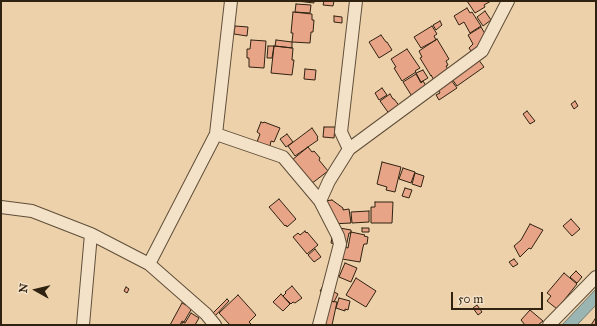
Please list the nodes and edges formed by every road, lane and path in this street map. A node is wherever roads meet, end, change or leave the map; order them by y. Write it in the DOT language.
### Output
graph roads {
  1 [pos="231,1"];
  2 [pos="356,1"];
  3 [pos="508,1"];
  4 [pos="216,134"];
  5 [pos="349,149"];
  6 [pos="320,202"];
  7 [pos="1,207"];
  8 [pos="91,234"];
  9 [pos="149,264"];
  10 [pos="596,278"];
  11 [pos="551,324"];
  12 [pos="84,325"];
  13 [pos="215,325"];
  14 [pos="319,325"];
  1 -- 4 [label="street"];
  2 -- 5 [label="street"];
  3 -- 5 [label="street"];
  4 -- 6 [label="street"];
  4 -- 9 [label="street"];
  5 -- 6 [label="street"];
  6 -- 14 [label="street"];
  7 -- 8 [label="street"];
  8 -- 9 [label="street"];
  8 -- 12 [label="street"];
  9 -- 13 [label="street"];
  10 -- 11 [label="street"];
}
